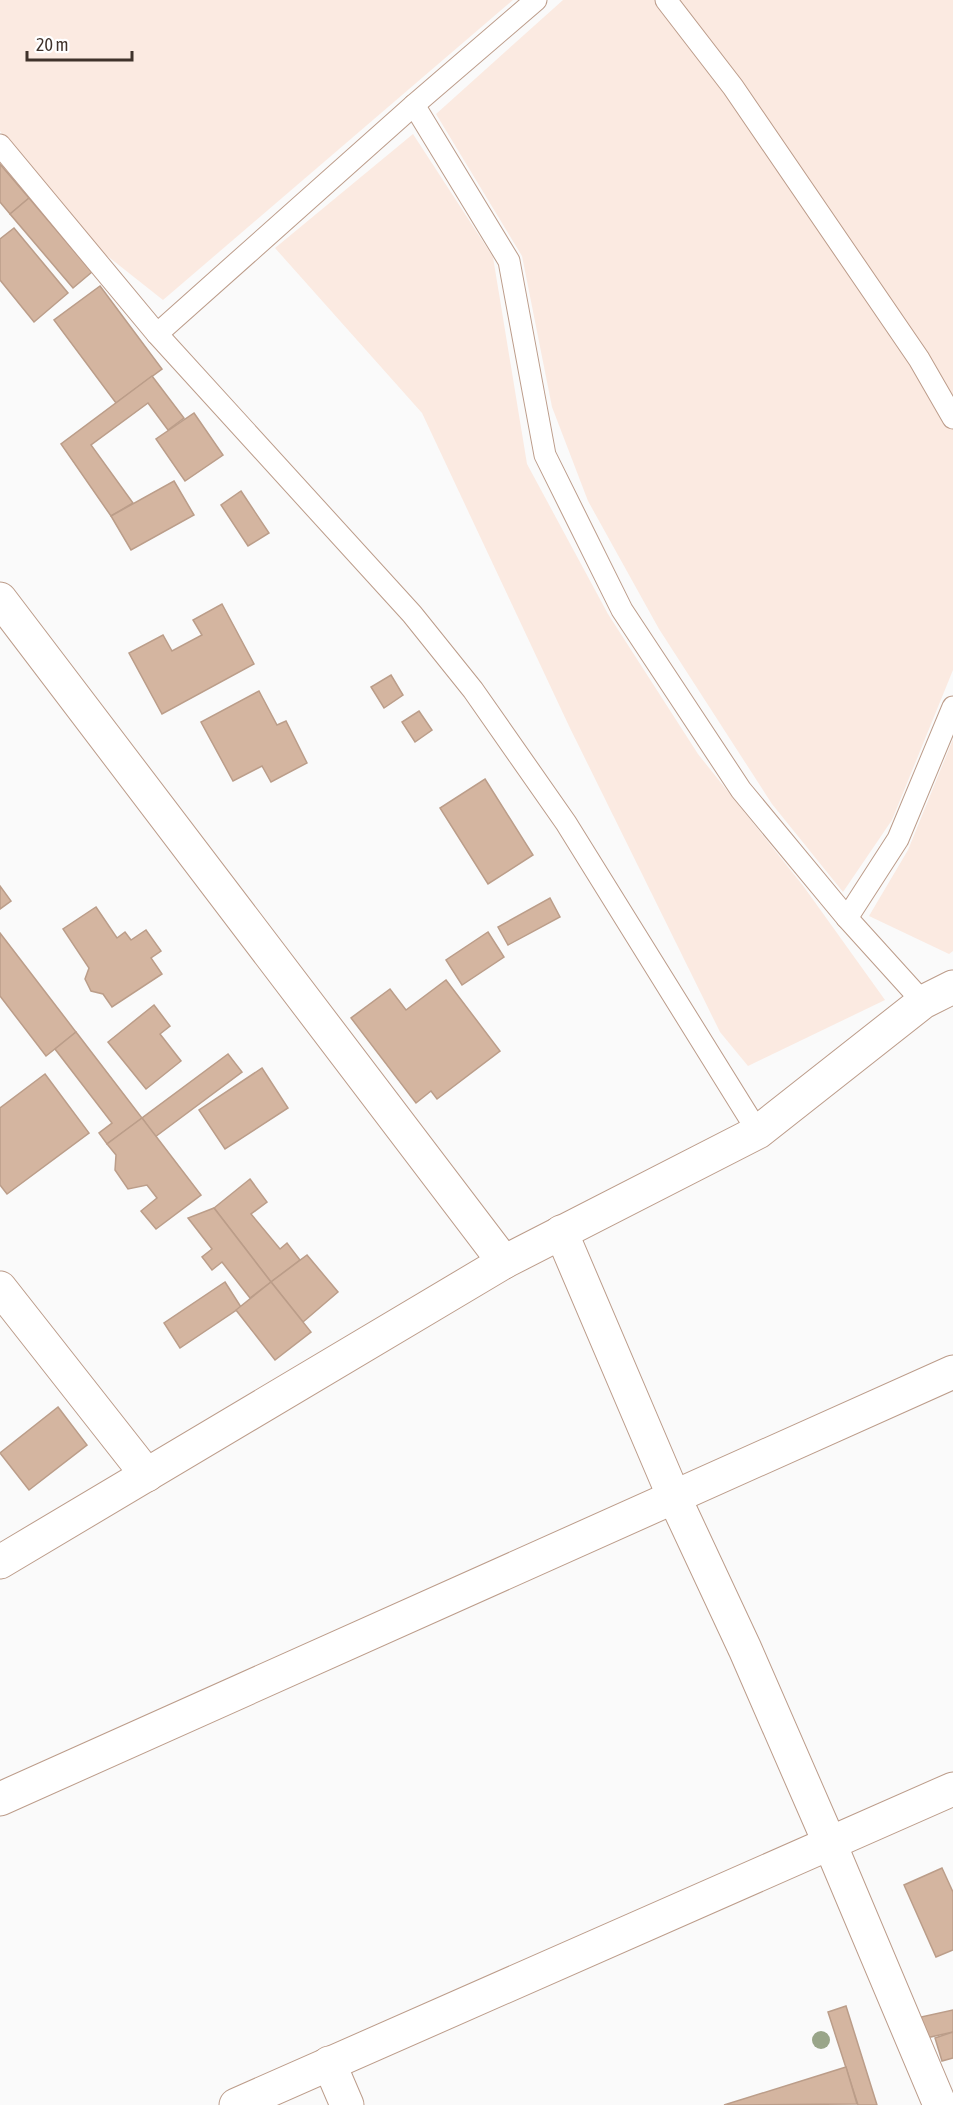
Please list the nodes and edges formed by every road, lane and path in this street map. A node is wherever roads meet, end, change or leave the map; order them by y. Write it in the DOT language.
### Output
graph roads {
  1 [pos="536,0"];
  2 [pos="666,0"];
  3 [pos="414,105"];
  4 [pos="0,145"];
  5 [pos="157,334"];
  6 [pos="953,418"];
  7 [pos="0,599"];
  8 [pos="953,707"];
  9 [pos="847,918"];
  10 [pos="953,987"];
  11 [pos="923,1002"];
  12 [pos="758,1132"];
  13 [pos="561,1232"];
  14 [pos="504,1262"];
  15 [pos="0,1287"];
  16 [pos="953,1372"];
  17 [pos="147,1475"];
  18 [pos="674,1497"];
  19 [pos="0,1562"];
  20 [pos="953,1789"];
  21 [pos="0,1799"];
  22 [pos="830,1844"];
  23 [pos="329,2063"];
  24 [pos="236,2105"];
  25 [pos="347,2105"];
  26 [pos="940,2105"];
  1 -- 3 [label="lane"];
  2 -- 6 [label="lane"];
  3 -- 5 [label="lane"];
  3 -- 9 [label="lane"];
  4 -- 5 [label="lane"];
  5 -- 12 [label="lane"];
  7 -- 14 [label="street"];
  8 -- 9 [label="lane"];
  9 -- 11 [label="lane"];
  10 -- 11 [label="street"];
  11 -- 12 [label="street"];
  12 -- 13 [label="street"];
  13 -- 14 [label="street"];
  13 -- 18 [label="street"];
  14 -- 17 [label="street"];
  15 -- 17 [label="street"];
  16 -- 18 [label="street"];
  17 -- 19 [label="street"];
  18 -- 21 [label="street"];
  18 -- 22 [label="street"];
  20 -- 22 [label="street"];
  22 -- 23 [label="street"];
  22 -- 26 [label="street"];
  23 -- 24 [label="street"];
  23 -- 25 [label="street"];
}
